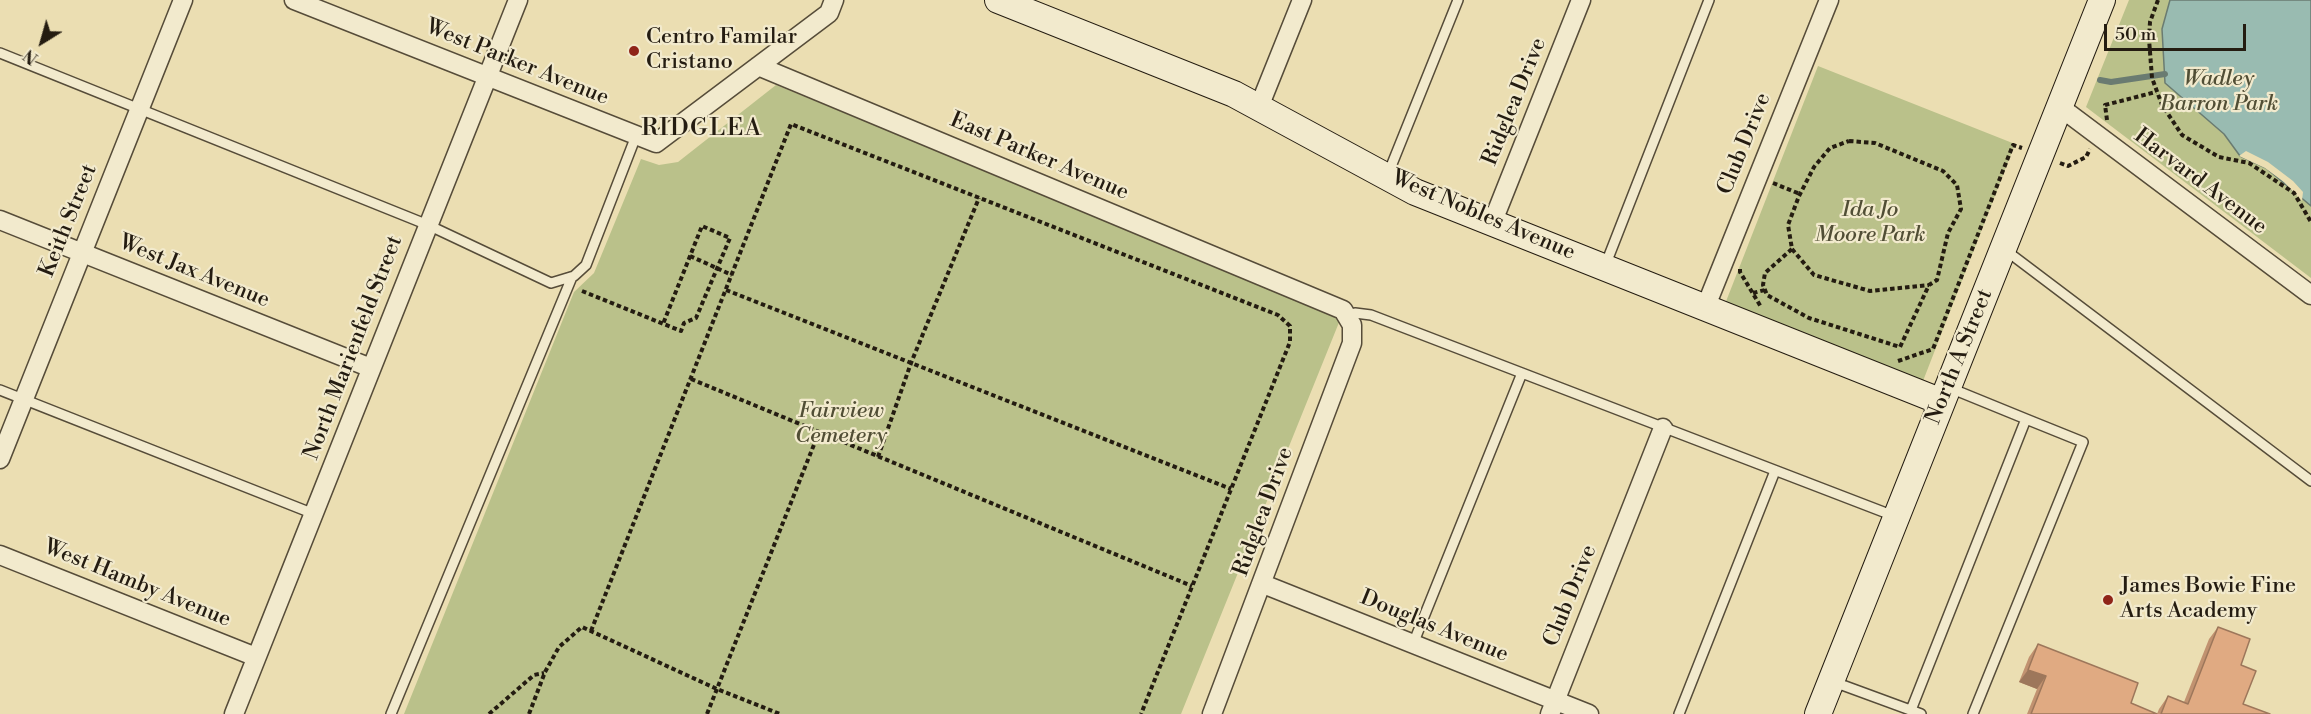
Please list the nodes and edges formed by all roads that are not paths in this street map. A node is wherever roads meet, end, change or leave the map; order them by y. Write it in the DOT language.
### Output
graph roads {
  1 [pos="183,0"];
  2 [pos="294,0"];
  3 [pos="518,0"];
  4 [pos="834,0"];
  5 [pos="998,0"];
  6 [pos="1302,0"];
  7 [pos="1458,0"];
  8 [pos="1581,0"];
  9 [pos="1709,0"];
  10 [pos="1829,0"];
  11 [pos="2102,0"];
  12 [pos="0,53"];
  13 [pos="758,66"];
  14 [pos="488,77"];
  15 [pos="1259,107"];
  16 [pos="2060,107"];
  17 [pos="140,109"];
  18 [pos="636,136"];
  19 [pos="1387,177"];
  20 [pos="0,220"];
  21 [pos="1493,221"];
  22 [pos="428,225"];
  23 [pos="2004,248"];
  24 [pos="82,253"];
  25 [pos="1605,266"];
  26 [pos="572,277"];
  27 [pos="2311,295"];
  28 [pos="1706,306"];
  29 [pos="1350,321"];
  30 [pos="371,368"];
  31 [pos="1522,373"];
  32 [pos="0,390"];
  33 [pos="1945,395"];
  34 [pos="24,400"];
  35 [pos="2026,419"];
  36 [pos="1663,428"];
  37 [pos="0,459"];
  38 [pos="1775,471"];
  39 [pos="2311,481"];
  40 [pos="314,514"];
  41 [pos="1896,517"];
  42 [pos="0,555"];
  43 [pos="1263,584"];
  44 [pos="1413,644"];
  45 [pos="256,657"];
  46 [pos="1831,681"];
  47 [pos="1553,707"];
  48 [pos="1911,710"];
  49 [pos="234,714"];
  50 [pos="391,714"];
  51 [pos="1212,714"];
  52 [pos="1589,714"];
  53 [pos="1679,714"];
  54 [pos="1818,714"];
  55 [pos="1921,714"];
  56 [pos="1973,714"];
  1 -- 17 [label="street, Keith Street"];
  2 -- 14 [label="street, West Parker Avenue"];
  3 -- 14 [label="street, North Marienfeld Street"];
  4 -- 13 [label="street"];
  5 -- 15 [label="street, West Nobles Avenue"];
  6 -- 15 [label="street"];
  7 -- 19 [label="lane"];
  8 -- 21 [label="street, Ridglea Drive"];
  9 -- 25 [label="lane"];
  10 -- 28 [label="street, Club Drive"];
  11 -- 16 [label="street, North A Street"];
  12 -- 17 [label="lane"];
  13 -- 18 [label="street, West Parker Avenue"];
  13 -- 29 [label="street, East Parker Avenue"];
  14 -- 18 [label="street, West Parker Avenue"];
  14 -- 22 [label="street, North Marienfeld Street"];
  15 -- 19 [label="street, West Nobles Avenue"];
  16 -- 23 [label="street, North A Street"];
  16 -- 27 [label="street, Harvard Avenue"];
  17 -- 22 [label="lane"];
  17 -- 24 [label="street, Keith Street"];
  18 -- 26 [label="lane"];
  19 -- 21 [label="street, West Nobles Avenue"];
  20 -- 24 [label="street, West Jax Avenue"];
  21 -- 25 [label="street, West Nobles Avenue"];
  22 -- 26 [label="lane"];
  22 -- 30 [label="street, North Marienfeld Street"];
  23 -- 33 [label="street, North A Street"];
  23 -- 39 [label="lane"];
  24 -- 30 [label="street, West Jax Avenue"];
  24 -- 34 [label="street, Keith Street"];
  25 -- 28 [label="street, West Nobles Avenue"];
  26 -- 50 [label="lane"];
  28 -- 33 [label="street, West Nobles Avenue"];
  29 -- 31 [label="lane"];
  29 -- 43 [label="street, Ridglea Drive"];
  30 -- 40 [label="street, North Marienfeld Street"];
  31 -- 36 [label="lane"];
  31 -- 44 [label="lane"];
  32 -- 34 [label="lane"];
  33 -- 35 [label="lane"];
  33 -- 41 [label="street, North A Street"];
  34 -- 37 [label="street, Keith Street"];
  34 -- 40 [label="lane"];
  35 -- 48 [label="lane"];
  35 -- 56 [label="lane"];
  36 -- 38 [label="lane"];
  36 -- 47 [label="street, Club Drive"];
  38 -- 41 [label="lane"];
  38 -- 53 [label="lane"];
  40 -- 45 [label="street, North Marienfeld Street"];
  41 -- 46 [label="street, North A Street"];
  42 -- 45 [label="street, West Hamby Avenue"];
  43 -- 44 [label="street, Douglas Avenue"];
  43 -- 51 [label="street, Ridglea Drive"];
  44 -- 47 [label="street, Douglas Avenue"];
  45 -- 49 [label="street, North Marienfeld Street"];
  46 -- 48 [label="lane"];
  46 -- 54 [label="street, North A Street"];
  47 -- 52 [label="street, Douglas Avenue"];
  48 -- 55 [label="lane"];
}
